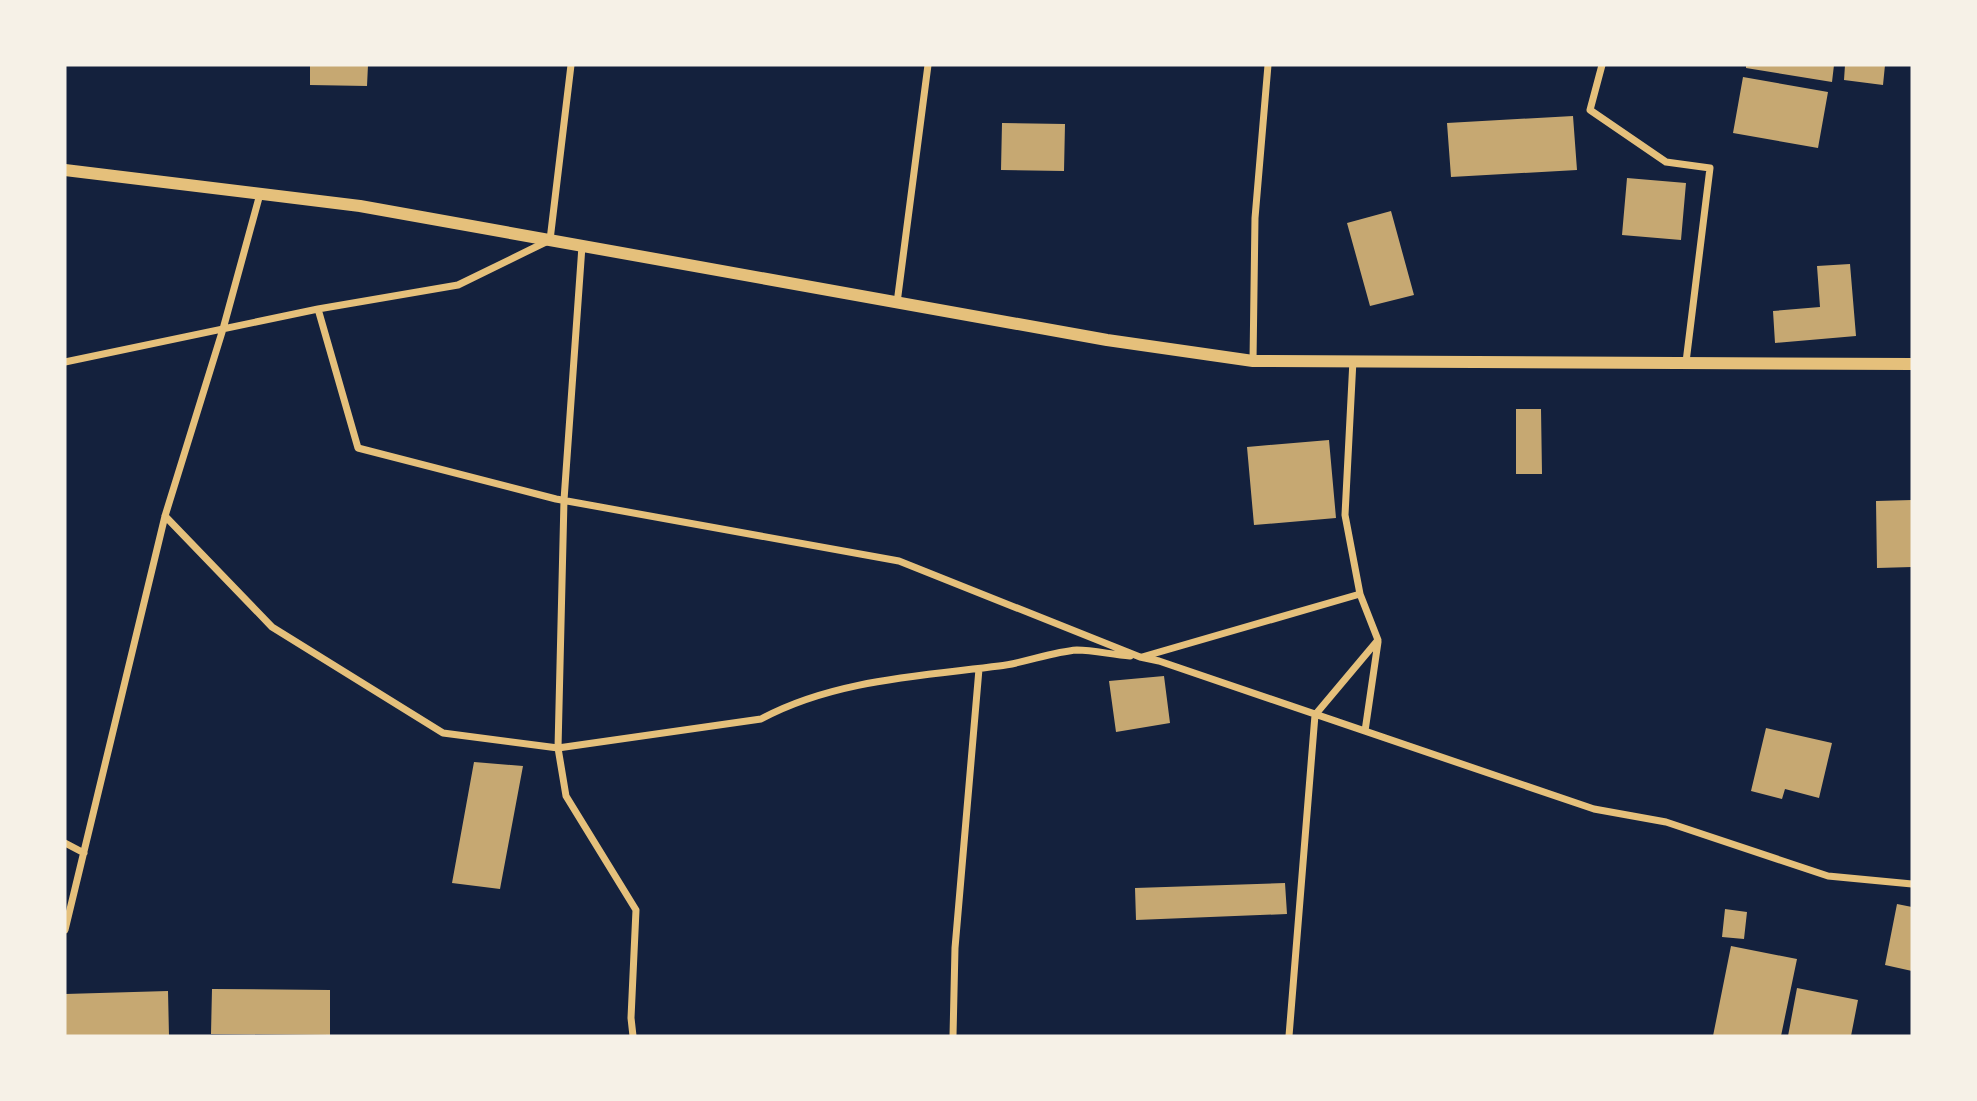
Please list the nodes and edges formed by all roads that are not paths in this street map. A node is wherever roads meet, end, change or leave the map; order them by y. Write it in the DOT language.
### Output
graph roads {
  1 [pos="571,65"];
  2 [pos="928,65"];
  3 [pos="1268,65"];
  4 [pos="1602,65"];
  5 [pos="65,170"];
  6 [pos="260,194"];
  7 [pos="550,240"];
  8 [pos="582,246"];
  9 [pos="897,303"];
  10 [pos="318,309"];
  11 [pos="223,329"];
  12 [pos="1353,360"];
  13 [pos="1253,361"];
  14 [pos="65,362"];
  15 [pos="1686,362"];
  16 [pos="1912,363"];
  17 [pos="564,500"];
  18 [pos="165,516"];
  19 [pos="1360,594"];
  20 [pos="1378,640"];
  21 [pos="1140,657"];
  22 [pos="979,669"];
  23 [pos="1315,715"];
  24 [pos="1364,731"];
  25 [pos="558,748"];
  26 [pos="65,843"];
  27 [pos="83,853"];
  28 [pos="1912,884"];
  29 [pos="65,930"];
  30 [pos="634,1036"];
  31 [pos="953,1036"];
  32 [pos="1289,1036"];
  1 -- 7 [label="street"];
  2 -- 9 [label="street"];
  3 -- 13 [label="street"];
  4 -- 15 [label="street"];
  5 -- 6 [label="street"];
  6 -- 7 [label="street"];
  6 -- 11 [label="street"];
  7 -- 8 [label="street"];
  7 -- 10 [label="street"];
  8 -- 9 [label="street"];
  8 -- 17 [label="street"];
  9 -- 13 [label="street"];
  10 -- 11 [label="street"];
  10 -- 17 [label="street"];
  11 -- 14 [label="street"];
  11 -- 18 [label="street"];
  12 -- 13 [label="street"];
  12 -- 15 [label="street"];
  12 -- 19 [label="street"];
  15 -- 16 [label="street"];
  17 -- 21 [label="street"];
  17 -- 25 [label="street"];
  18 -- 25 [label="street"];
  18 -- 27 [label="street"];
  19 -- 20 [label="street"];
  19 -- 21 [label="street"];
  20 -- 23 [label="street"];
  20 -- 24 [label="street"];
  21 -- 22 [label="street"];
  21 -- 23 [label="street"];
  22 -- 25 [label="street"];
  22 -- 31 [label="street"];
  23 -- 24 [label="street"];
  23 -- 32 [label="street"];
  24 -- 28 [label="street"];
  25 -- 30 [label="street"];
  26 -- 27 [label="street"];
  27 -- 29 [label="street"];
}
